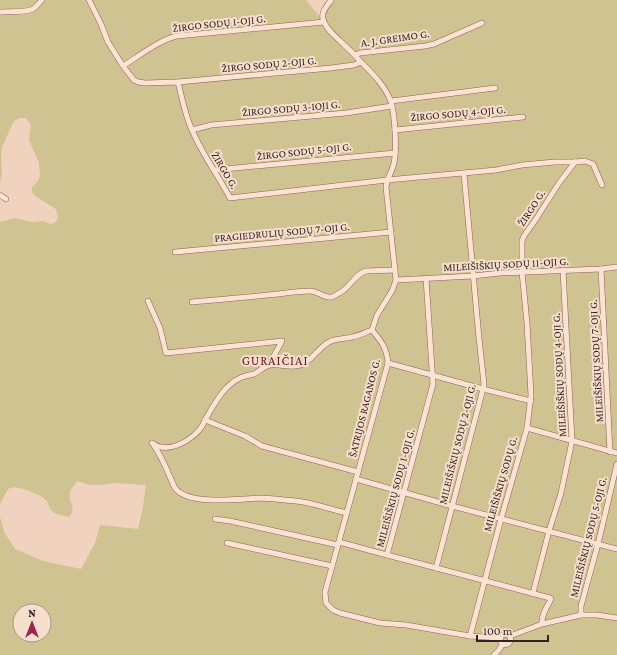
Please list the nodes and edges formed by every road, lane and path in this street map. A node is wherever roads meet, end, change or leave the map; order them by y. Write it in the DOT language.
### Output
graph roads {
  1 [pos="42,0"];
  2 [pos="89,0"];
  3 [pos="331,0"];
  4 [pos="0,12"];
  5 [pos="324,22"];
  6 [pos="482,23"];
  7 [pos="355,55"];
  8 [pos="361,62"];
  9 [pos="123,66"];
  10 [pos="178,82"];
  11 [pos="495,88"];
  12 [pos="391,103"];
  13 [pos="523,117"];
  14 [pos="192,130"];
  15 [pos="395,130"];
  16 [pos="395,153"];
  17 [pos="575,162"];
  18 [pos="214,170"];
  19 [pos="464,174"];
  20 [pos="387,180"];
  21 [pos="602,186"];
  22 [pos="0,195"];
  23 [pos="6,199"];
  24 [pos="391,232"];
  25 [pos="175,252"];
  26 [pos="617,267"];
  27 [pos="601,269"];
  28 [pos="395,270"];
  29 [pos="563,270"];
  30 [pos="522,272"];
  31 [pos="473,276"];
  32 [pos="426,278"];
  33 [pos="396,280"];
  34 [pos="148,301"];
  35 [pos="192,302"];
  36 [pos="372,330"];
  37 [pos="388,363"];
  38 [pos="269,365"];
  39 [pos="433,376"];
  40 [pos="483,389"];
  41 [pos="531,401"];
  42 [pos="205,420"];
  43 [pos="527,428"];
  44 [pos="572,441"];
  45 [pos="610,452"];
  46 [pos="617,453"];
  47 [pos="617,464"];
  48 [pos="358,472"];
  49 [pos="356,479"];
  50 [pos="403,493"];
  51 [pos="452,506"];
  52 [pos="347,513"];
  53 [pos="215,519"];
  54 [pos="501,519"];
  55 [pos="549,531"];
  56 [pos="227,543"];
  57 [pos="338,544"];
  58 [pos="598,544"];
  59 [pos="617,549"];
  60 [pos="387,555"];
  61 [pos="332,566"];
  62 [pos="436,568"];
  63 [pos="484,581"];
  64 [pos="533,593"];
  65 [pos="581,615"];
  66 [pos="617,618"];
  67 [pos="542,624"];
  68 [pos="470,636"];
  69 [pos="510,636"];
  70 [pos="500,638"];
  71 [pos="503,644"];
  72 [pos="494,655"];
  1 -- 4 [label="street"];
  2 -- 9 [label="street"];
  3 -- 5 [label="street"];
  5 -- 7 [label="street"];
  5 -- 9 [label="street, ŽIRGO SODŲ 1-OJI G."];
  6 -- 7 [label="street, A. J. GREIMO G."];
  7 -- 8 [label="street"];
  8 -- 10 [label="street, ŽIRGO SODŲ 2-OJI G."];
  8 -- 12 [label="street"];
  9 -- 10 [label="street"];
  10 -- 14 [label="street, ŽIRGO G."];
  11 -- 12 [label="street, ŽIRGO SODŲ 3-IOJI G."];
  12 -- 14 [label="street, ŽIRGO SODŲ 3-IOJI G."];
  12 -- 15 [label="street"];
  13 -- 15 [label="street, ŽIRGO SODŲ 4-OJI G."];
  14 -- 18 [label="street, ŽIRGO G."];
  15 -- 16 [label="street"];
  16 -- 18 [label="street, ŽIRGO SODŲ 5-OJI G."];
  16 -- 20 [label="street"];
  17 -- 19 [label="street, ŽIRGO G."];
  17 -- 21 [label="street, ŽIRGO G."];
  17 -- 30 [label="street, ŽIRGO G."];
  18 -- 20 [label="street, ŽIRGO G."];
  19 -- 20 [label="street, ŽIRGO G."];
  19 -- 31 [label="street"];
  20 -- 24 [label="street"];
  22 -- 23 [label="street"];
  24 -- 25 [label="street, PRAGIEDRULIŲ SODŲ 7-OJI G."];
  24 -- 28 [label="street"];
  26 -- 27 [label="street, MILEIŠIŠKIŲ SODŲ 11-OJI G."];
  27 -- 29 [label="street, MILEIŠIŠKIŲ SODŲ 11-OJI G."];
  27 -- 45 [label="street, MILEIŠIŠKIŲ SODŲ 7-OJI G."];
  28 -- 33 [label="street"];
  28 -- 35 [label="street"];
  29 -- 30 [label="street, MILEIŠIŠKIŲ SODŲ 11-OJI G."];
  29 -- 44 [label="street, MILEIŠIŠKIŲ SODŲ 4-OJI G."];
  30 -- 31 [label="street, MILEIŠIŠKIŲ SODŲ 11-OJI G."];
  30 -- 41 [label="street, ŽIRGO G."];
  31 -- 32 [label="street, MILEIŠIŠKIŲ SODŲ 11-OJI G."];
  31 -- 40 [label="street, MILEIŠIŠKIŲ SODŲ 2-OJI G."];
  32 -- 33 [label="street, MILEIŠIŠKIŲ SODŲ 11-OJI G."];
  32 -- 39 [label="street, MILEIŠIŠKIŲ SODŲ 1-OJI G."];
  33 -- 36 [label="street"];
  34 -- 38 [label="street"];
  36 -- 37 [label="street, ŠATRIJOS RAGANOS G."];
  36 -- 38 [label="street"];
  37 -- 39 [label="street"];
  37 -- 48 [label="street, ŠATRIJOS RAGANOS G."];
  38 -- 42 [label="street"];
  39 -- 40 [label="street"];
  39 -- 50 [label="street, MILEIŠIŠKIŲ SODŲ 1-OJI G."];
  40 -- 41 [label="street"];
  40 -- 51 [label="street, MILEIŠIŠKIŲ SODŲ 2-OJI G."];
  41 -- 43 [label="street, ŽIRGO G."];
  42 -- 48 [label="street"];
  42 -- 52 [label="street"];
  43 -- 44 [label="street, MILEIŠIŠKIŲ SODŲ G."];
  43 -- 54 [label="street, MILEIŠIŠKIŲ SODŲ G."];
  44 -- 45 [label="street, MILEIŠIŠKIŲ SODŲ G."];
  44 -- 55 [label="street, MILEIŠIŠKIŲ SODŲ 4-OJI G."];
  45 -- 46 [label="street, MILEIŠIŠKIŲ SODŲ G."];
  47 -- 58 [label="street, MILEIŠIŠKIŲ SODŲ 5-OJI G."];
  48 -- 49 [label="street, ŠATRIJOS RAGANOS G."];
  49 -- 50 [label="street"];
  49 -- 52 [label="street, ŠATRIJOS RAGANOS G."];
  50 -- 51 [label="street"];
  50 -- 60 [label="street, MILEIŠIŠKIŲ SODŲ 1-OJI G."];
  51 -- 54 [label="street"];
  51 -- 62 [label="street, MILEIŠIŠKIŲ SODŲ 2-OJI G."];
  52 -- 57 [label="street, ŠATRIJOS RAGANOS G."];
  53 -- 57 [label="street"];
  54 -- 55 [label="street"];
  54 -- 63 [label="street, MILEIŠIŠKIŲ SODŲ G."];
  55 -- 58 [label="street"];
  55 -- 64 [label="street, MILEIŠIŠKIŲ SODŲ 4-OJI G."];
  56 -- 61 [label="street"];
  57 -- 60 [label="street"];
  57 -- 61 [label="street, ŠATRIJOS RAGANOS G."];
  58 -- 59 [label="street"];
  58 -- 65 [label="street, MILEIŠIŠKIŲ SODŲ 5-OJI G."];
  60 -- 62 [label="street, MILEIŠIŠKIŲ SODŲ 1-OJI G."];
  61 -- 68 [label="street, ŠATRIJOS RAGANOS G."];
  62 -- 63 [label="street, MILEIŠIŠKIŲ SODŲ 1-OJI G."];
  63 -- 64 [label="street, MILEIŠIŠKIŲ SODŲ 1-OJI G."];
  63 -- 68 [label="street, MILEIŠIŠKIŲ SODŲ G."];
  64 -- 67 [label="street, MILEIŠIŠKIŲ SODŲ 1-OJI G."];
  65 -- 66 [label="street"];
  65 -- 67 [label="street"];
  67 -- 69 [label="street"];
  68 -- 70 [label="street, ŠATRIJOS RAGANOS G."];
  69 -- 70 [label="street"];
  69 -- 71 [label="street"];
  70 -- 71 [label="street"];
  71 -- 72 [label="street"];
}
